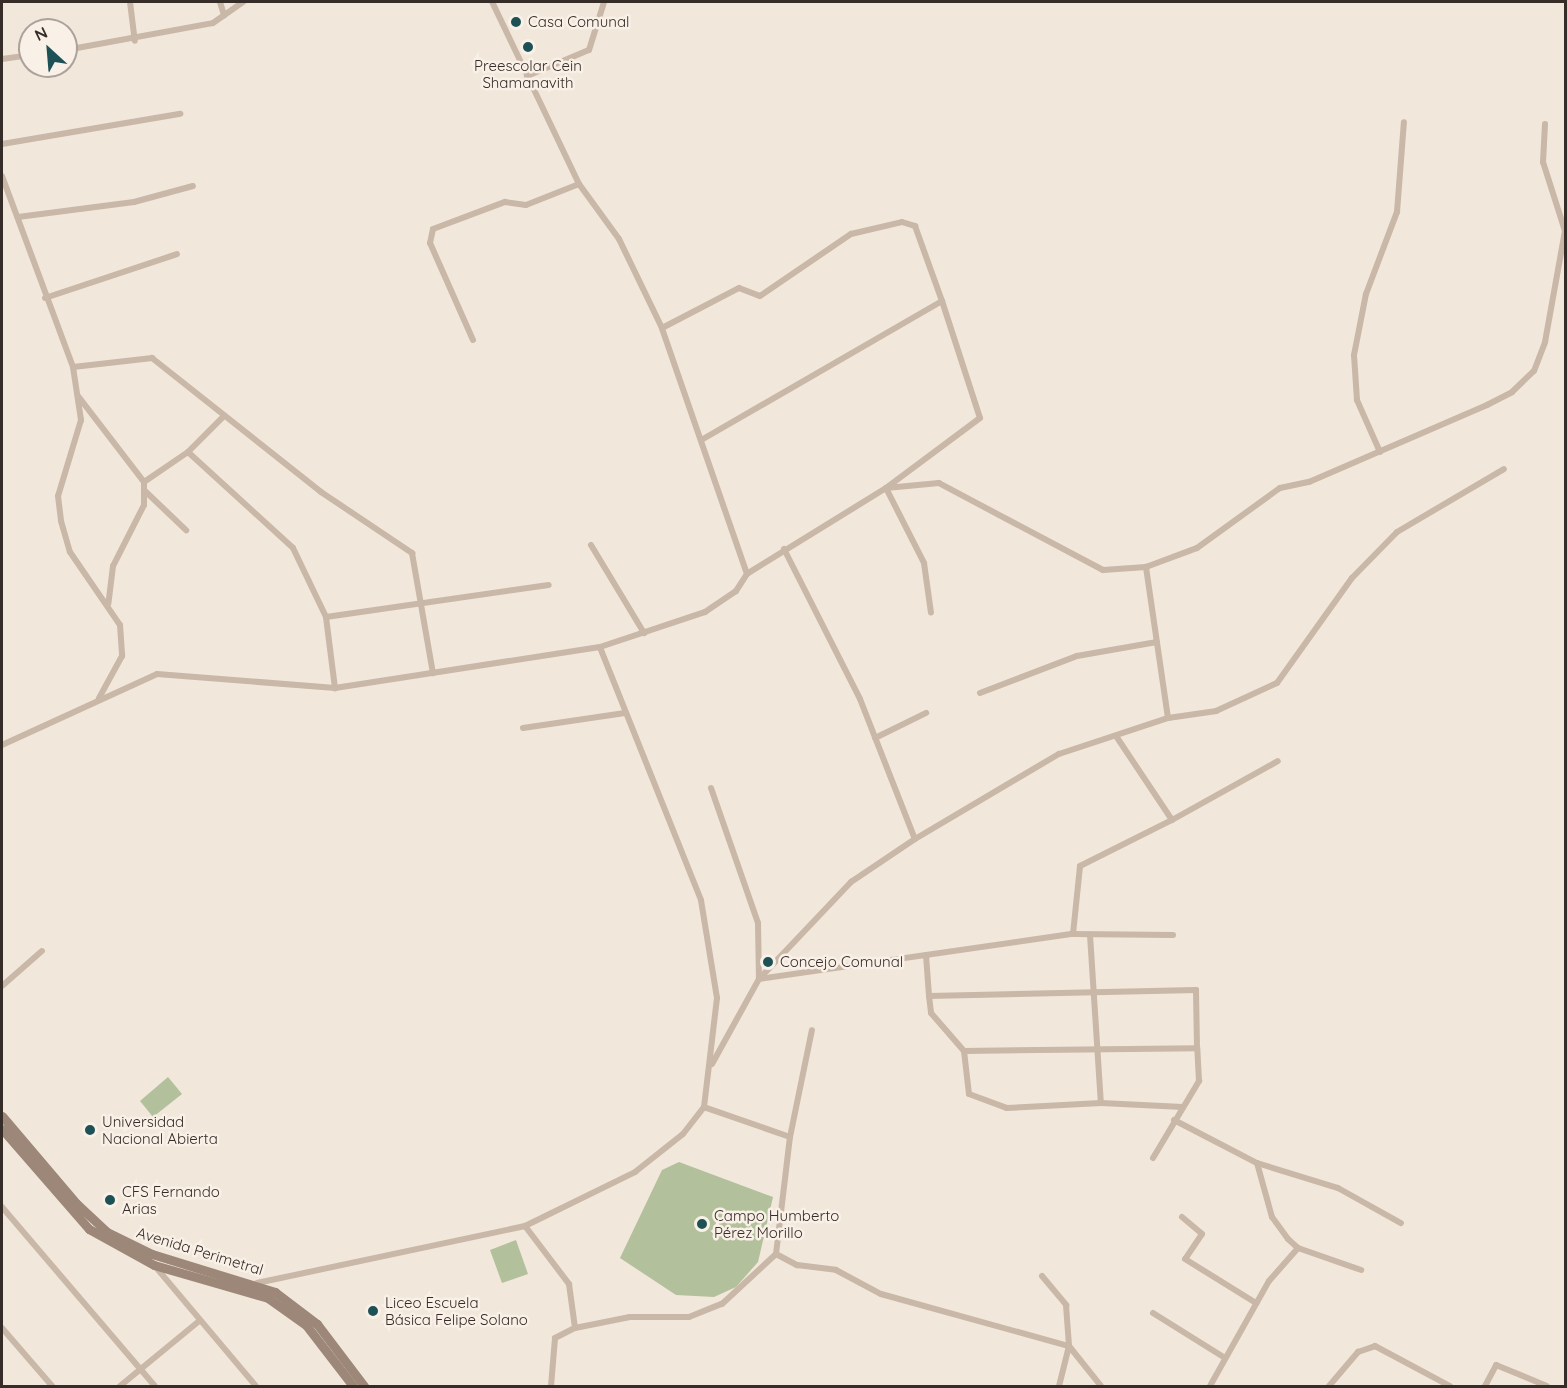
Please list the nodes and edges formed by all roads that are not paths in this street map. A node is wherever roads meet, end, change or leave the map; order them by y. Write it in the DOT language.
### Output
graph roads {
  1 [pos="130,2"];
  2 [pos="220,2"];
  3 [pos="243,2"];
  4 [pos="492,2"];
  5 [pos="604,2"];
  6 [pos="224,15"];
  7 [pos="135,41"];
  8 [pos="78,48"];
  9 [pos="18,57"];
  10 [pos="2,59"];
  11 [pos="527,76"];
  12 [pos="180,114"];
  13 [pos="1404,122"];
  14 [pos="1545,124"];
  15 [pos="2,144"];
  16 [pos="2,176"];
  17 [pos="579,184"];
  18 [pos="193,186"];
  19 [pos="18,217"];
  20 [pos="177,254"];
  21 [pos="45,298"];
  22 [pos="942,302"];
  23 [pos="662,328"];
  24 [pos="473,340"];
  25 [pos="73,367"];
  26 [pos="77,394"];
  27 [pos="224,416"];
  28 [pos="703,439"];
  29 [pos="188,452"];
  30 [pos="1380,452"];
  31 [pos="1504,469"];
  32 [pos="144,482"];
  33 [pos="886,488"];
  34 [pos="144,491"];
  35 [pos="186,530"];
  36 [pos="591,545"];
  37 [pos="784,549"];
  38 [pos="1146,567"];
  39 [pos="747,574"];
  40 [pos="549,585"];
  41 [pos="421,602"];
  42 [pos="108,604"];
  43 [pos="931,613"];
  44 [pos="326,617"];
  45 [pos="644,633"];
  46 [pos="1157,642"];
  47 [pos="600,647"];
  48 [pos="433,673"];
  49 [pos="335,688"];
  50 [pos="980,693"];
  51 [pos="99,699"];
  52 [pos="926,713"];
  53 [pos="625,714"];
  54 [pos="1168,718"];
  55 [pos="523,728"];
  56 [pos="1116,736"];
  57 [pos="875,738"];
  58 [pos="2,745"];
  59 [pos="1278,761"];
  60 [pos="711,788"];
  61 [pos="1172,820"];
  62 [pos="915,839"];
  63 [pos="1073,934"];
  64 [pos="1090,935"];
  65 [pos="1173,935"];
  66 [pos="42,951"];
  67 [pos="926,955"];
  68 [pos="759,979"];
  69 [pos="2,986"];
  70 [pos="1096,993"];
  71 [pos="929,996"];
  72 [pos="812,1030"];
  73 [pos="1197,1048"];
  74 [pos="1099,1049"];
  75 [pos="963,1051"];
  76 [pos="710,1067"];
  77 [pos="1101,1103"];
  78 [pos="704,1107"];
  79 [pos="1183,1107"];
  80 [pos="2,1116"];
  81 [pos="1174,1120"];
  82 [pos="3,1133"];
  83 [pos="790,1137"];
  84 [pos="1153,1158"];
  85 [pos="1257,1163"];
  86 [pos="2,1207"];
  87 [pos="1182,1217"];
  88 [pos="1401,1223"];
  89 [pos="525,1226"];
  90 [pos="1298,1248"];
  91 [pos="776,1254"];
  92 [pos="154,1265"];
  93 [pos="1361,1270"];
  94 [pos="1042,1276"];
  95 [pos="257,1283"];
  96 [pos="1256,1303"];
  97 [pos="1153,1313"];
  98 [pos="199,1321"];
  99 [pos="2,1328"];
  100 [pos="575,1328"];
  101 [pos="1069,1346"];
  102 [pos="1226,1358"];
  103 [pos="141,1369"];
  104 [pos="52,1386"];
  105 [pos="120,1386"];
  106 [pos="155,1386"];
  107 [pos="256,1386"];
  108 [pos="352,1386"];
  109 [pos="364,1386"];
  110 [pos="551,1386"];
  111 [pos="1059,1386"];
  112 [pos="1101,1386"];
  113 [pos="1210,1386"];
  114 [pos="1329,1386"];
  115 [pos="1450,1386"];
  116 [pos="1485,1386"];
  117 [pos="1547,1386"];
  1 -- 7 [label="street"];
  2 -- 6 [label="street"];
  3 -- 6 [label="street"];
  4 -- 11 [label="street"];
  5 -- 11 [label="street"];
  6 -- 7 [label="street"];
  7 -- 8 [label="street"];
  9 -- 10 [label="street"];
  11 -- 17 [label="street"];
  12 -- 15 [label="street"];
  13 -- 30 [label="street"];
  14 -- 30 [label="street"];
  16 -- 19 [label="street"];
  17 -- 23 [label="street"];
  17 -- 24 [label="street"];
  18 -- 19 [label="street"];
  19 -- 21 [label="street"];
  20 -- 21 [label="street"];
  21 -- 25 [label="street"];
  22 -- 23 [label="street"];
  22 -- 28 [label="street"];
  22 -- 33 [label="street"];
  23 -- 28 [label="street"];
  25 -- 26 [label="street"];
  25 -- 27 [label="street"];
  26 -- 32 [label="street"];
  26 -- 42 [label="street"];
  27 -- 29 [label="street"];
  27 -- 41 [label="street"];
  28 -- 39 [label="street"];
  29 -- 32 [label="street"];
  29 -- 44 [label="street"];
  30 -- 38 [label="street"];
  31 -- 54 [label="street"];
  32 -- 34 [label="street"];
  33 -- 37 [label="street"];
  33 -- 38 [label="street"];
  33 -- 43 [label="street"];
  34 -- 35 [label="street"];
  34 -- 42 [label="street"];
  36 -- 45 [label="street"];
  37 -- 39 [label="street"];
  37 -- 57 [label="street"];
  38 -- 46 [label="street"];
  39 -- 45 [label="street"];
  40 -- 41 [label="street"];
  41 -- 44 [label="street"];
  41 -- 48 [label="street"];
  42 -- 51 [label="street"];
  44 -- 49 [label="street"];
  45 -- 47 [label="street"];
  46 -- 50 [label="street"];
  46 -- 54 [label="street"];
  47 -- 48 [label="street"];
  47 -- 53 [label="street"];
  48 -- 49 [label="street"];
  49 -- 51 [label="street"];
  51 -- 58 [label="street"];
  52 -- 57 [label="street"];
  53 -- 55 [label="street"];
  53 -- 76 [label="street"];
  54 -- 56 [label="street"];
  56 -- 61 [label="street"];
  56 -- 62 [label="street"];
  57 -- 62 [label="street"];
  59 -- 61 [label="street"];
  60 -- 68 [label="street"];
  61 -- 63 [label="street"];
  62 -- 68 [label="street"];
  63 -- 64 [label="street"];
  63 -- 67 [label="street"];
  64 -- 65 [label="street"];
  64 -- 70 [label="street"];
  66 -- 69 [label="street"];
  67 -- 68 [label="street"];
  67 -- 71 [label="street"];
  68 -- 76 [label="street"];
  70 -- 71 [label="street"];
  70 -- 73 [label="street"];
  70 -- 74 [label="street"];
  71 -- 75 [label="street"];
  72 -- 83 [label="street"];
  73 -- 74 [label="street"];
  73 -- 79 [label="street"];
  74 -- 75 [label="street"];
  74 -- 77 [label="street"];
  75 -- 77 [label="street"];
  76 -- 78 [label="street"];
  77 -- 79 [label="street"];
  78 -- 83 [label="street"];
  78 -- 89 [label="street"];
  79 -- 81 [label="street"];
  80 -- 95 [label="main road, Avenida Perimetral"];
  81 -- 84 [label="street"];
  81 -- 85 [label="street"];
  82 -- 92 [label="main road, Avenida Perimetral"];
  83 -- 91 [label="street"];
  85 -- 88 [label="street"];
  85 -- 90 [label="street"];
  86 -- 103 [label="street"];
  87 -- 96 [label="street"];
  89 -- 95 [label="street"];
  89 -- 100 [label="street"];
  90 -- 93 [label="street"];
  90 -- 96 [label="street"];
  91 -- 100 [label="street"];
  91 -- 101 [label="street"];
  92 -- 98 [label="street"];
  92 -- 108 [label="main road, Avenida Perimetral"];
  94 -- 101 [label="street"];
  95 -- 109 [label="main road, Avenida Perimetral"];
  96 -- 102 [label="street"];
  97 -- 102 [label="street"];
  98 -- 103 [label="street"];
  98 -- 107 [label="street"];
  99 -- 104 [label="street"];
  100 -- 110 [label="street"];
  101 -- 111 [label="street"];
  101 -- 112 [label="street"];
  102 -- 113 [label="street"];
  103 -- 105 [label="street"];
  103 -- 106 [label="street"];
  114 -- 115 [label="street"];
  116 -- 117 [label="street"];
}
